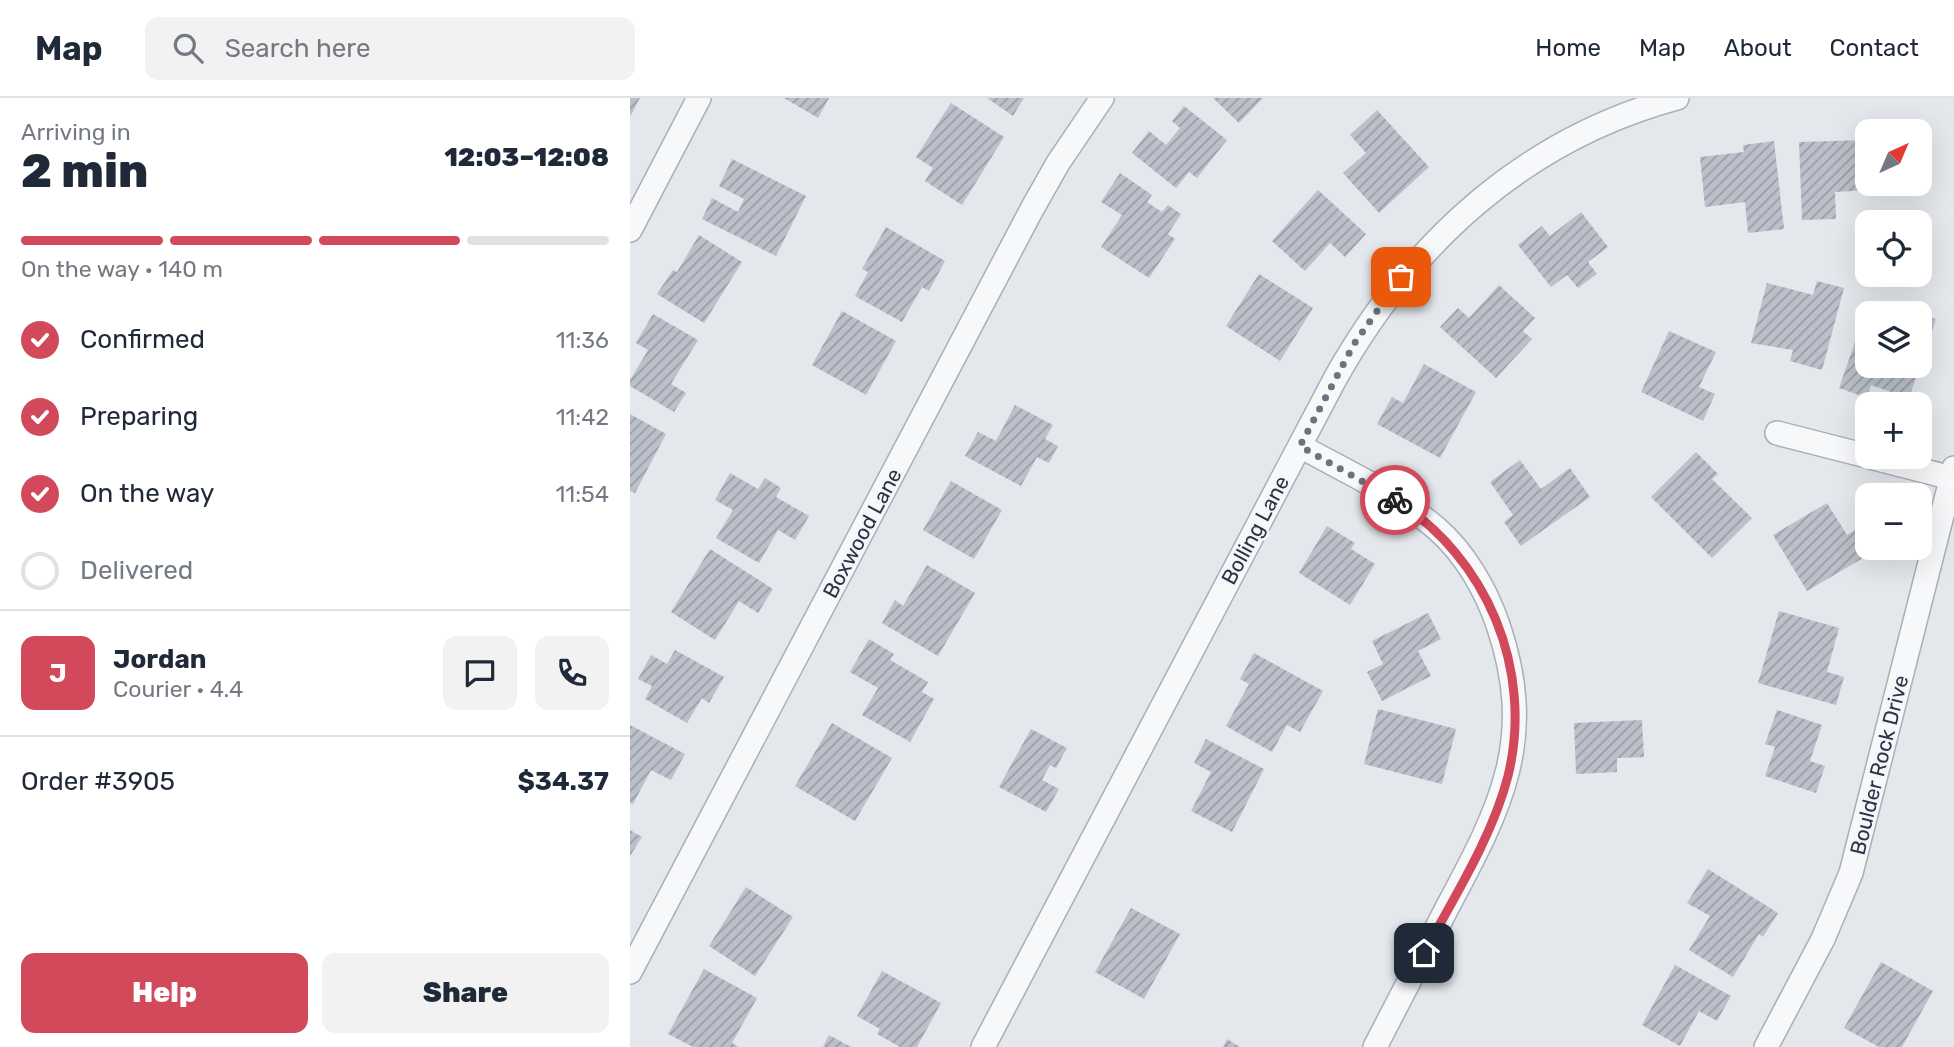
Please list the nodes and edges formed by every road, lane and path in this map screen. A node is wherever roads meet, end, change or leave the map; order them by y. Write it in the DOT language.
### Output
graph roads {
  1 [pos="699,98"];
  2 [pos="1101,98"];
  3 [pos="1677,98"];
  4 [pos="630,230"];
  5 [pos="1777,433"];
  6 [pos="1300,446"];
  7 [pos="1855,453"];
  8 [pos="1932,469"];
  9 [pos="1953,473"];
  10 [pos="630,972"];
  11 [pos="983,1047"];
  12 [pos="1375,1047"];
  13 [pos="1766,1047"];
  1 -- 4 [label="street"];
  2 -- 10 [label="street, Boxwood Lane"];
  3 -- 6 [label="street, Bolling Lane"];
  5 -- 7 [label="street"];
  6 -- 11 [label="street, Bolling Lane"];
  6 -- 12 [label="street"];
  8 -- 9 [label="street"];
  9 -- 13 [label="street, Boulder Rock Drive"];
}
